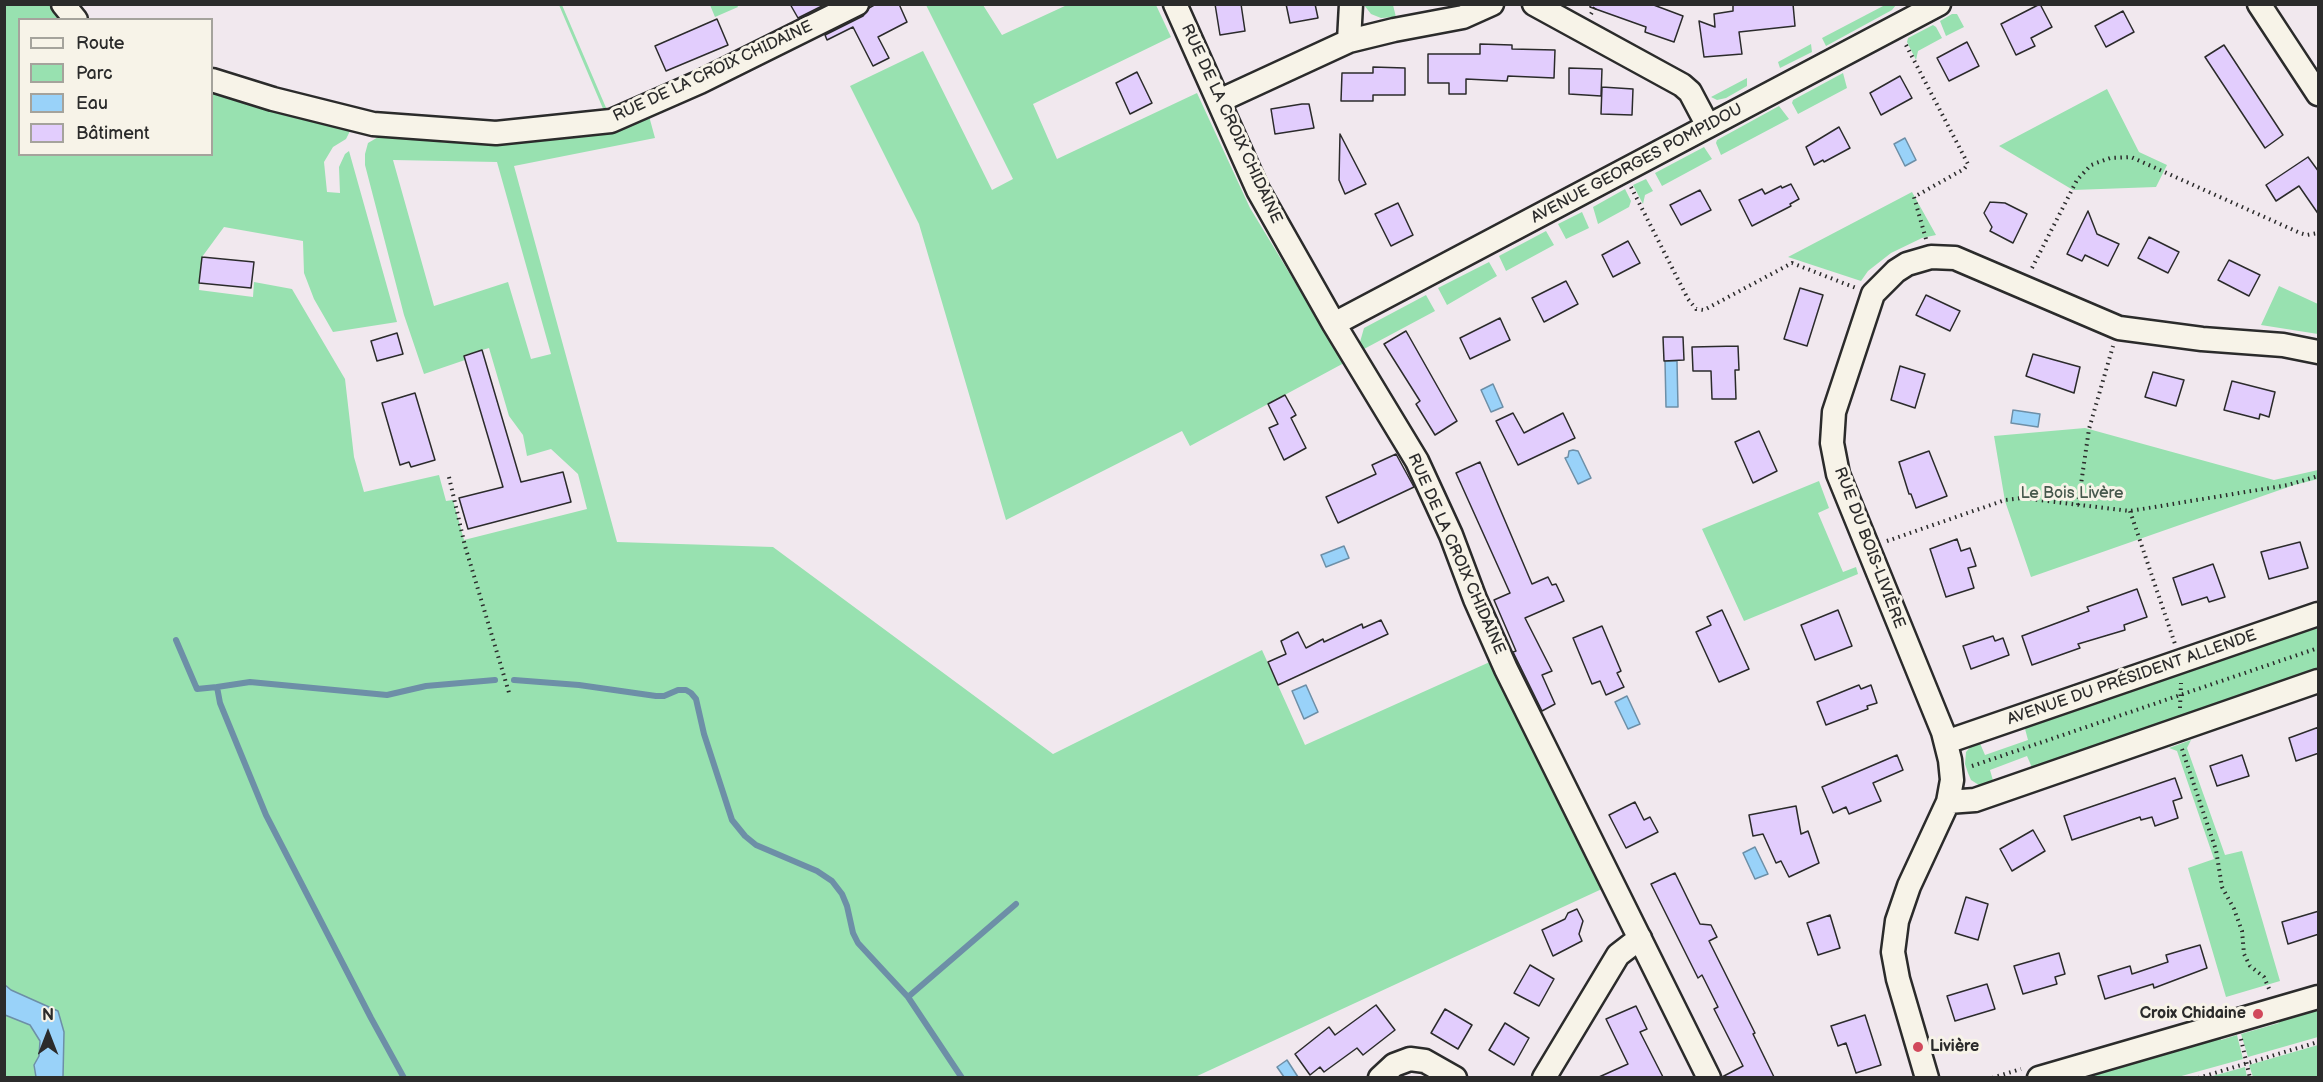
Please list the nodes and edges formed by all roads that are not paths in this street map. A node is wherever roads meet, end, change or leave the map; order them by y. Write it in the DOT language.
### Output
graph roads {
  1 [pos="63,4"];
  2 [pos="857,4"];
  3 [pos="1175,4"];
  4 [pos="1350,4"];
  5 [pos="1492,4"];
  6 [pos="1534,4"];
  7 [pos="2259,4"];
  8 [pos="1926,8"];
  9 [pos="74,18"];
  10 [pos="1349,42"];
  11 [pos="213,80"];
  12 [pos="2319,94"];
  13 [pos="1219,101"];
  14 [pos="1708,126"];
  15 [pos="1334,324"];
  16 [pos="2319,352"];
  17 [pos="2319,614"];
  18 [pos="2319,681"];
  19 [pos="1946,742"];
  20 [pos="1948,802"];
  21 [pos="1640,938"];
  22 [pos="2319,997"];
  23 [pos="1380,1077"];
  24 [pos="1455,1077"];
  25 [pos="1544,1077"];
  26 [pos="1709,1077"];
  27 [pos="1927,1077"];
  28 [pos="2039,1077"];
  1 -- 9 [label="street"];
  2 -- 11 [label="street, RUE DE LA CROIX CHIDAINE"];
  3 -- 13 [label="street, RUE DE LA CROIX CHIDAINE"];
  4 -- 10 [label="street"];
  5 -- 10 [label="street"];
  6 -- 14 [label="street"];
  7 -- 12 [label="street"];
  8 -- 14 [label="street, AVENUE GEORGES POMPIDOU"];
  10 -- 13 [label="street"];
  13 -- 15 [label="street, RUE DE LA CROIX CHIDAINE"];
  14 -- 15 [label="street, AVENUE GEORGES POMPIDOU"];
  15 -- 21 [label="street, RUE DE LA CROIX CHIDAINE"];
  16 -- 19 [label="street, RUE DU BOIS-LIVIÈRE"];
  17 -- 19 [label="street, AVENUE DU PRÉSIDENT ALLENDE"];
  18 -- 20 [label="street"];
  19 -- 20 [label="street, RUE DU BOIS-LIVIÈRE"];
  20 -- 27 [label="street, RUE DU BOIS-LIVIÈRE"];
  21 -- 25 [label="street"];
  21 -- 26 [label="street, RUE DE LA CROIX CHIDAINE"];
  22 -- 28 [label="street"];
  23 -- 24 [label="street"];
}
